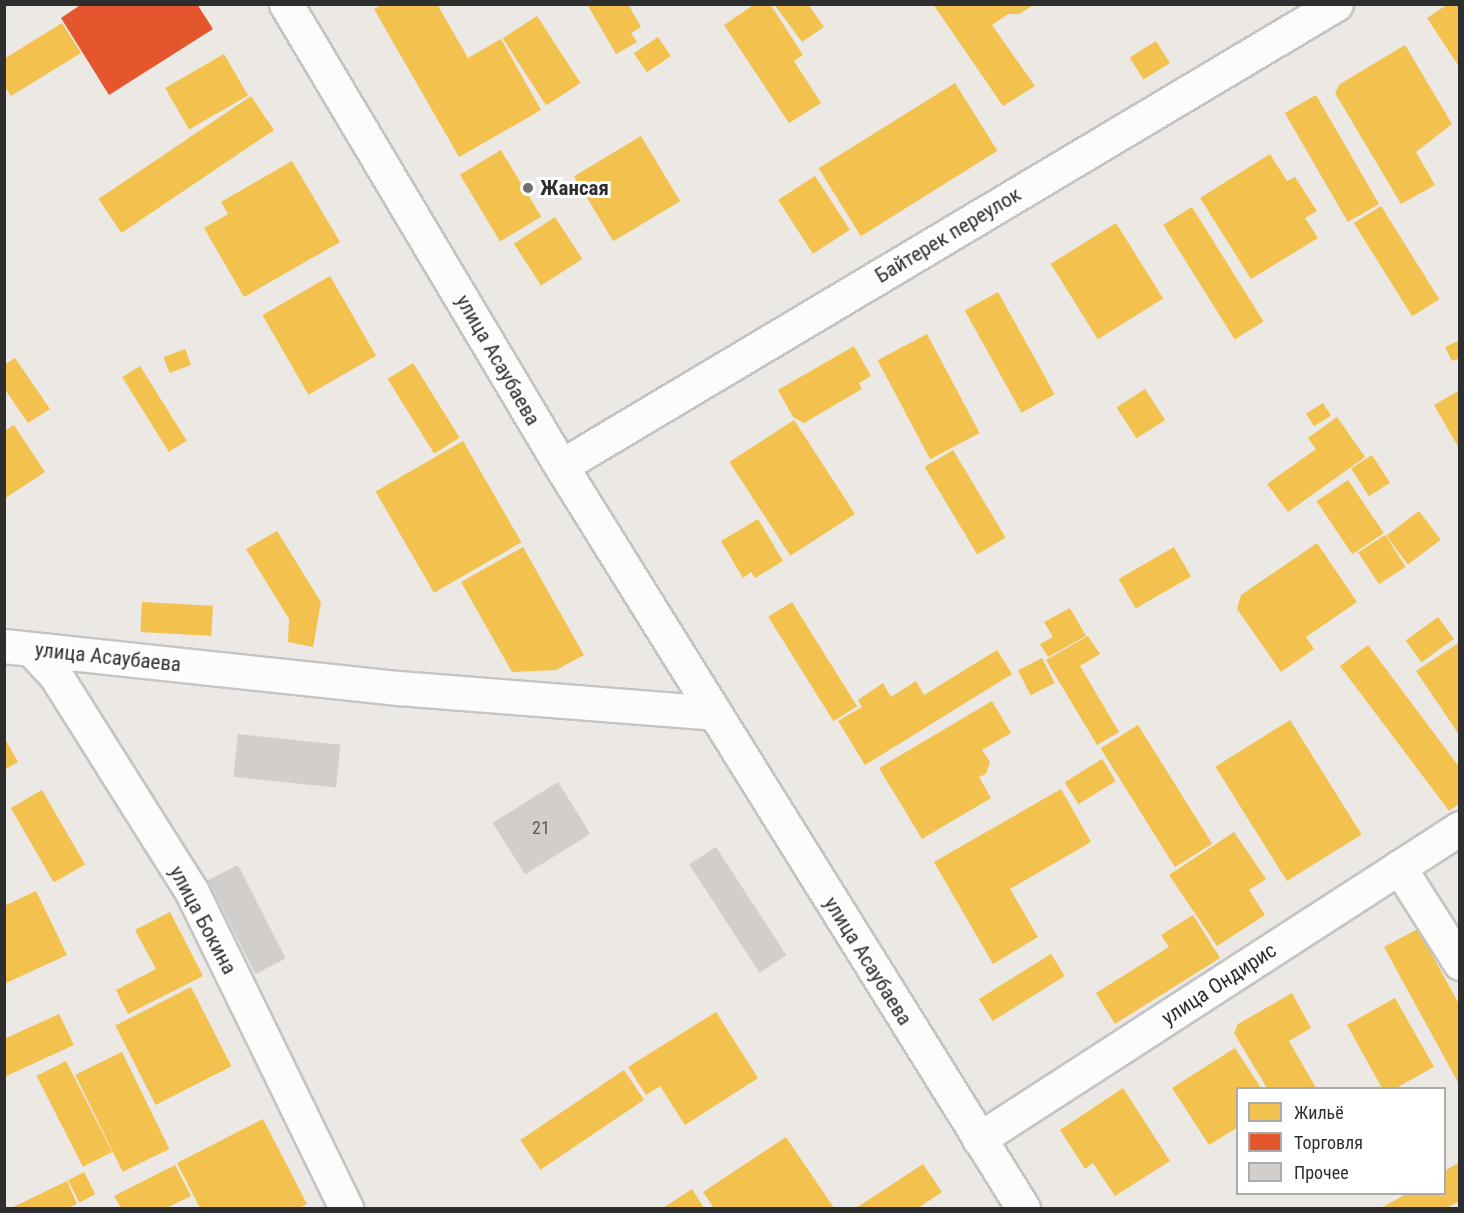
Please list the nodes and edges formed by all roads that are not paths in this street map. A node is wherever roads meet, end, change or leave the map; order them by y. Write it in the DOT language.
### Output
graph roads {
  1 [pos="286,4"];
  2 [pos="1336,4"];
  3 [pos="561,466"];
  4 [pos="18,647"];
  5 [pos="714,714"];
  6 [pos="1460,828"];
  7 [pos="1399,867"];
  8 [pos="1460,963"];
  9 [pos="979,1139"];
  10 [pos="346,1209"];
  11 [pos="1023,1209"];
  1 -- 3 [label="street, улица Асаубаева"];
  2 -- 3 [label="street, Байтерек переулок"];
  3 -- 5 [label="street, улица Асаубаева"];
  4 -- 5 [label="street, улица Асаубаева"];
  4 -- 10 [label="street, улица Бокина"];
  5 -- 9 [label="street, улица Асаубаева"];
  6 -- 7 [label="street, улица Ондирис"];
  7 -- 8 [label="street"];
  7 -- 9 [label="street, улица Ондирис"];
  9 -- 11 [label="street, улица Асаубаева"];
}
